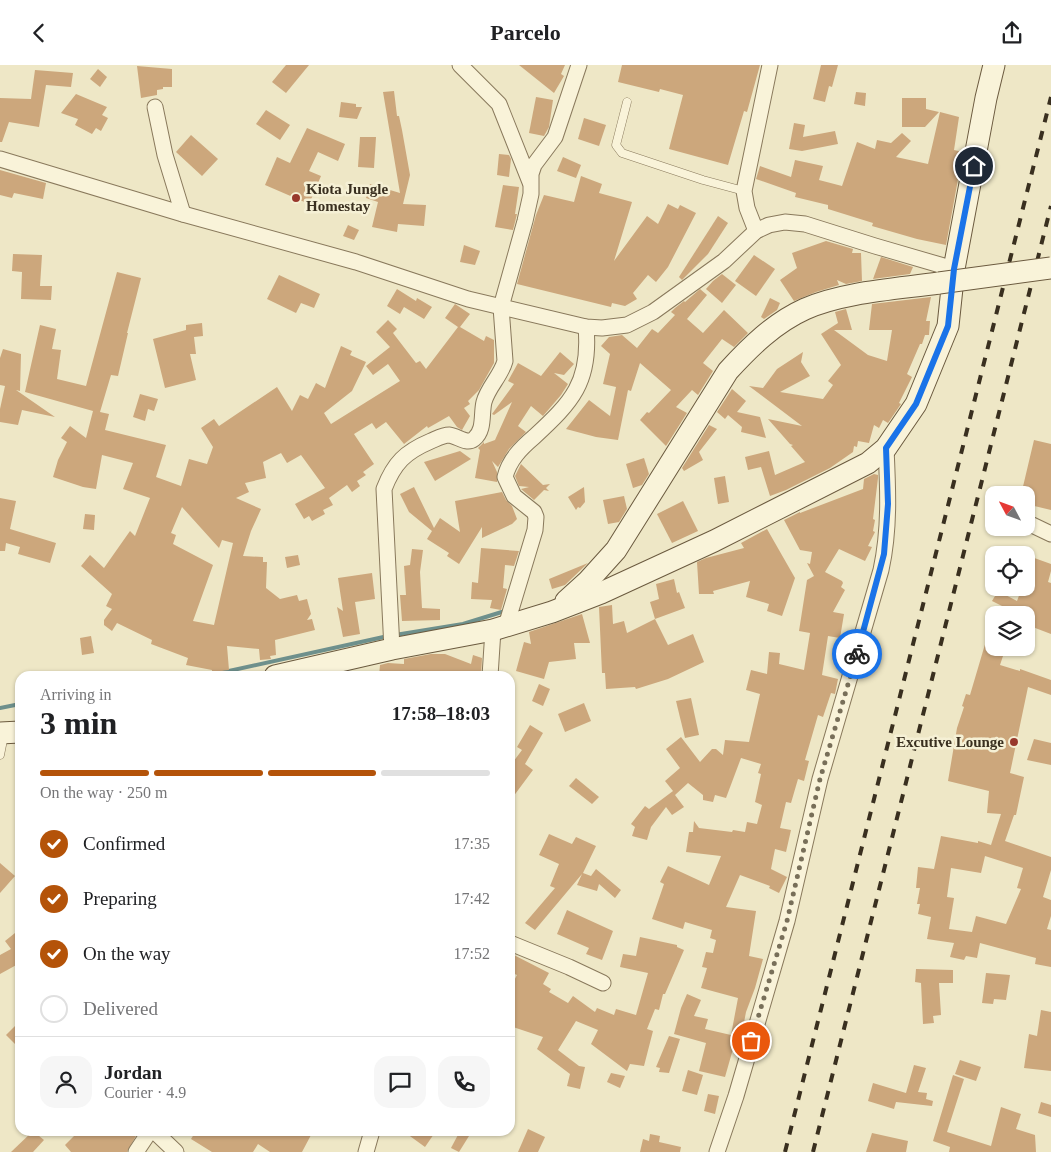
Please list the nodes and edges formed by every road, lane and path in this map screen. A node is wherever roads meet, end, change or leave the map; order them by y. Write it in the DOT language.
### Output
graph roads {
  1 [pos="460,65"];
  2 [pos="578,65"];
  3 [pos="770,65"];
  4 [pos="994,65"];
  5 [pos="627,102"];
  6 [pos="154,107"];
  7 [pos="0,159"];
  8 [pos="530,182"];
  9 [pos="744,191"];
  10 [pos="183,214"];
  11 [pos="756,231"];
  12 [pos="1051,268"];
  13 [pos="947,276"];
  14 [pos="500,307"];
  15 [pos="586,327"];
  16 [pos="886,448"];
  17 [pos="1035,526"];
  18 [pos="1051,534"];
  19 [pos="552,612"];
  20 [pos="500,628"];
  21 [pos="392,649"];
  22 [pos="297,671"];
  23 [pos="491,671"];
  24 [pos="8,733"];
  25 [pos="0,755"];
  26 [pos="515,945"];
  27 [pos="603,983"];
  28 [pos="148,1136"];
  29 [pos="158,1136"];
  30 [pos="371,1136"];
  31 [pos="136,1152"];
  32 [pos="176,1152"];
  33 [pos="366,1152"];
  34 [pos="717,1152"];
  1 -- 8 [label="street"];
  2 -- 8 [label="street"];
  3 -- 9 [label="street"];
  4 -- 13 [label="main road"];
  5 -- 9 [label="lane"];
  6 -- 10 [label="street"];
  7 -- 10 [label="street"];
  8 -- 14 [label="street"];
  9 -- 11 [label="street"];
  10 -- 14 [label="street"];
  11 -- 13 [label="street"];
  11 -- 15 [label="street"];
  12 -- 13 [label="main road, bridge"];
  13 -- 16 [label="main road"];
  13 -- 19 [label="main road"];
  14 -- 15 [label="street"];
  14 -- 21 [label="street"];
  15 -- 20 [label="street"];
  16 -- 19 [label="main road"];
  16 -- 34 [label="street"];
  17 -- 18 [label="street"];
  19 -- 20 [label="main road"];
  20 -- 21 [label="main road"];
  20 -- 23 [label="street"];
  21 -- 22 [label="main road"];
  24 -- 25 [label="lane"];
  26 -- 27 [label="street"];
  28 -- 31 [label="street"];
  29 -- 32 [label="street"];
  30 -- 33 [label="street"];
}
